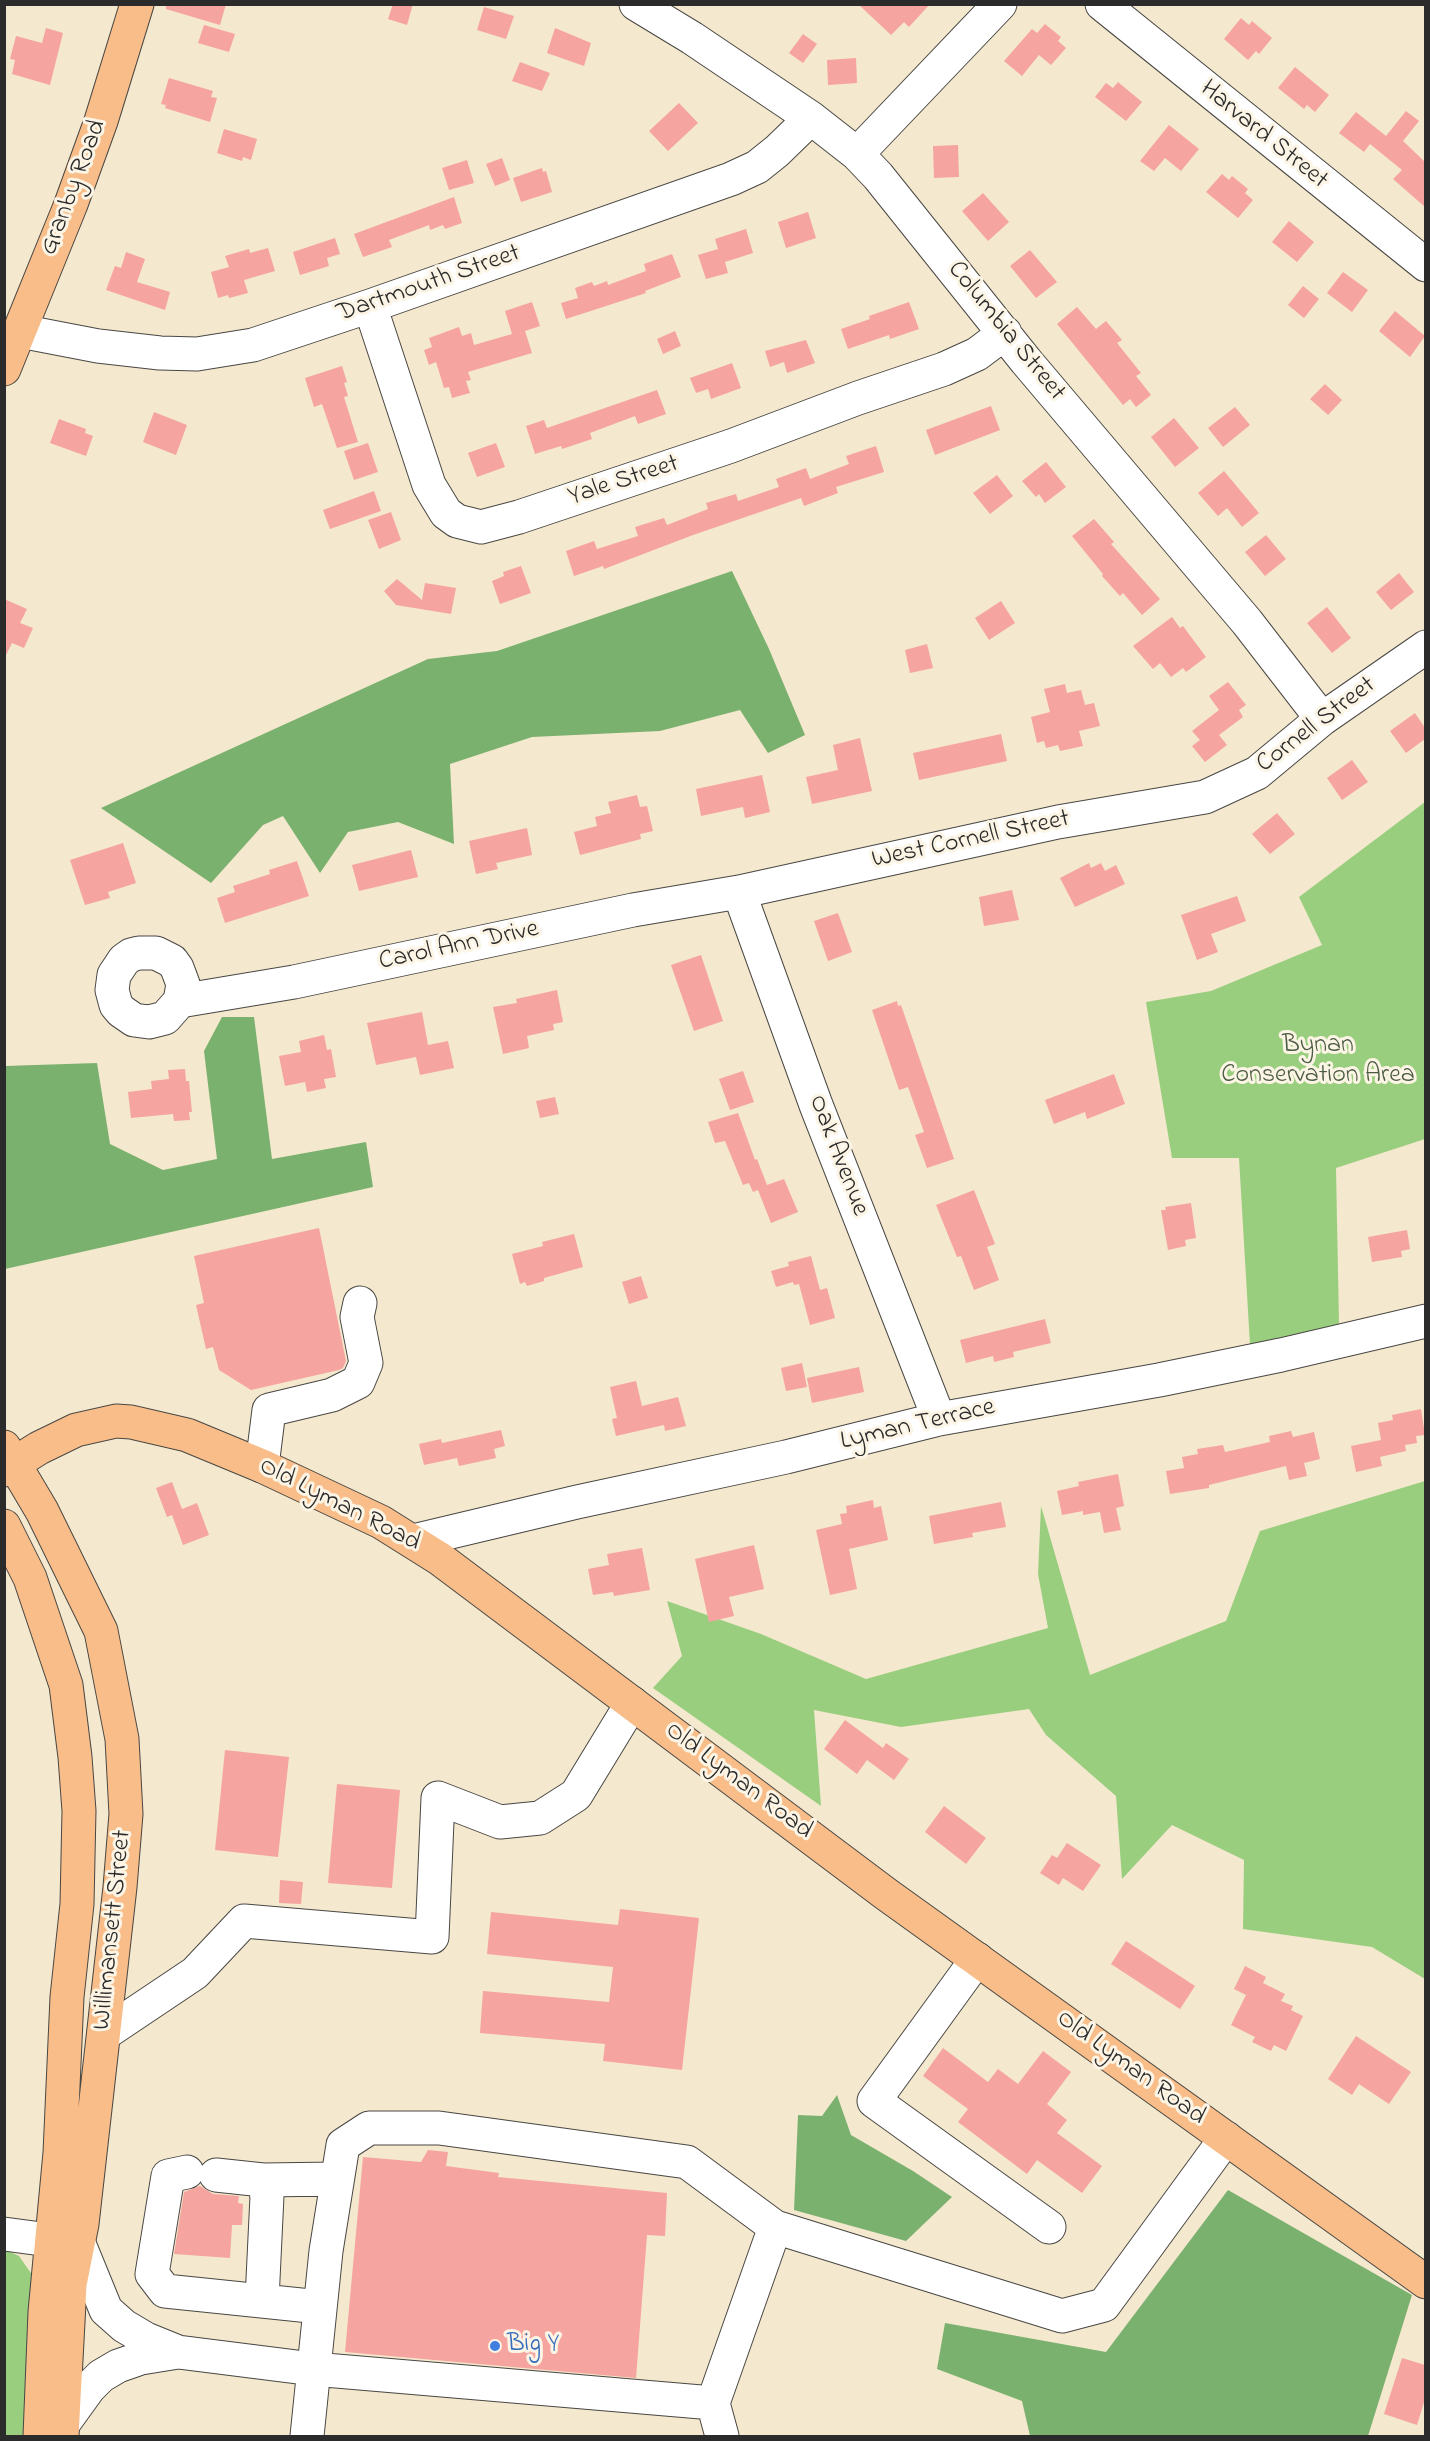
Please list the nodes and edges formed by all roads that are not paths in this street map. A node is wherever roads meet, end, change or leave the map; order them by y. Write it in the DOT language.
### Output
graph roads {
  1 [pos="137,4"];
  2 [pos="636,4"];
  3 [pos="1000,4"];
  4 [pos="1102,4"];
  5 [pos="811,118"];
  6 [pos="857,154"];
  7 [pos="1425,265"];
  8 [pos="370,306"];
  9 [pos="16,321"];
  10 [pos="1005,333"];
  11 [pos="4,369"];
  12 [pos="1425,647"];
  13 [pos="1322,718"];
  14 [pos="1205,797"];
  15 [pos="739,892"];
  16 [pos="180,1001"];
  17 [pos="360,1303"];
  18 [pos="1425,1321"];
  19 [pos="939,1419"];
  20 [pos="8,1460"];
  21 [pos="262,1466"];
  22 [pos="4,1526"];
  23 [pos="413,1541"];
  24 [pos="632,1703"];
  25 [pos="978,1959"];
  26 [pos="104,2034"];
  27 [pos="1226,2138"];
  28 [pos="337,2179"];
  29 [pos="263,2180"];
  30 [pos="775,2227"];
  31 [pos="1049,2227"];
  32 [pos="4,2234"];
  33 [pos="65,2242"];
  34 [pos="1425,2282"];
  35 [pos="262,2300"];
  36 [pos="320,2307"];
  37 [pos="178,2352"];
  38 [pos="313,2369"];
  39 [pos="712,2403"];
  40 [pos="55,2432"];
  41 [pos="308,2436"];
  42 [pos="722,2436"];
  1 -- 9 [label="main road, Granby Road"];
  2 -- 5 [label="street, Columbia Street"];
  3 -- 6 [label="street"];
  4 -- 7 [label="street, Harvard Street"];
  5 -- 6 [label="street, Columbia Street"];
  5 -- 8 [label="street, Dartmouth Street"];
  6 -- 10 [label="street, Columbia Street"];
  8 -- 9 [label="street, Dartmouth Street"];
  8 -- 10 [label="street, Yale Street"];
  9 -- 11 [label="main road, Granby Road"];
  10 -- 13 [label="street, Columbia Street"];
  12 -- 13 [label="street, Cornell Street"];
  13 -- 14 [label="street, Cornell Street"];
  14 -- 15 [label="street, West Cornell Street"];
  15 -- 16 [label="street, Carol Ann Drive"];
  15 -- 19 [label="street, Oak Avenue"];
  17 -- 21 [label="street"];
  18 -- 19 [label="street, Lyman Terrace"];
  19 -- 23 [label="street, Lyman Terrace"];
  20 -- 21 [label="main road, Old Lyman Road"];
  20 -- 26 [label="main road, Willimansett Street"];
  21 -- 23 [label="main road, Old Lyman Road"];
  22 -- 33 [label="main road, Willimansett Street"];
  23 -- 24 [label="main road, Old Lyman Road"];
  24 -- 25 [label="main road, Old Lyman Road"];
  24 -- 26 [label="street"];
  25 -- 27 [label="main road, Old Lyman Road"];
  25 -- 31 [label="street"];
  26 -- 33 [label="main road, Willimansett Street"];
  27 -- 30 [label="street"];
  27 -- 34 [label="main road, Old Lyman Road"];
  28 -- 29 [label="street"];
  28 -- 30 [label="street"];
  28 -- 36 [label="street"];
  29 -- 35 [label="street"];
  29 -- 35 [label="street"];
  30 -- 39 [label="street"];
  32 -- 33 [label="street"];
  33 -- 37 [label="street"];
  33 -- 40 [label="main road, Willimansett Street"];
  35 -- 36 [label="street"];
  36 -- 38 [label="street"];
  37 -- 38 [label="street"];
  37 -- 40 [label="street"];
  38 -- 39 [label="street"];
  38 -- 41 [label="street"];
  39 -- 42 [label="street"];
}
